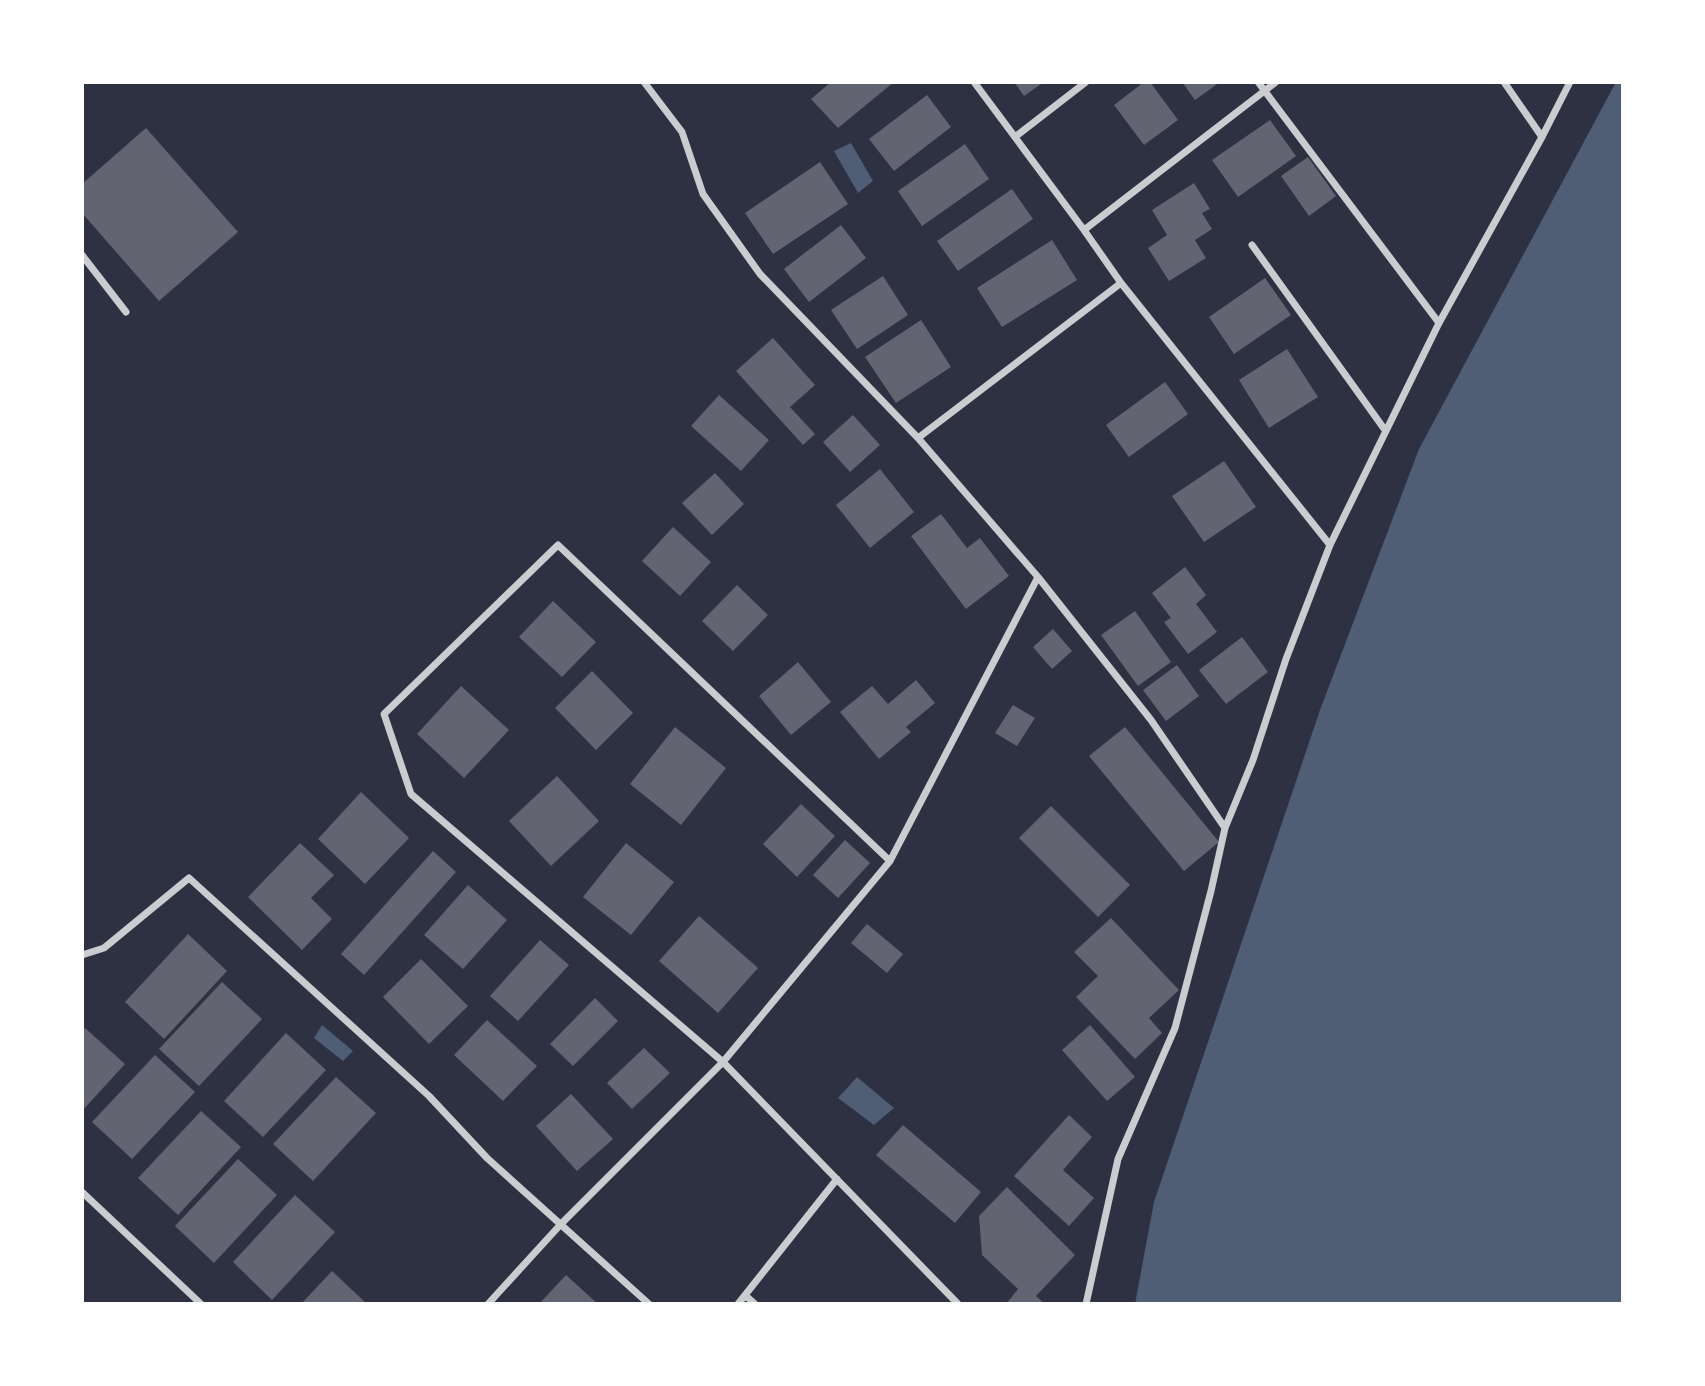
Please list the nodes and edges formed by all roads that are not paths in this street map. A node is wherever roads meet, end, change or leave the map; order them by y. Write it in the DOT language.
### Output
graph roads {
  1 [pos="644,82"];
  2 [pos="974,82"];
  3 [pos="1086,82"];
  4 [pos="1258,82"];
  5 [pos="1276,82"];
  6 [pos="1504,82"];
  7 [pos="1570,82"];
  8 [pos="1266,90"];
  9 [pos="1015,137"];
  10 [pos="1542,137"];
  11 [pos="1084,230"];
  12 [pos="1252,245"];
  13 [pos="82,255"];
  14 [pos="1121,284"];
  15 [pos="126,312"];
  16 [pos="1439,323"];
  17 [pos="1385,429"];
  18 [pos="918,438"];
  19 [pos="1330,545"];
  20 [pos="1038,577"];
  21 [pos="1225,828"];
  22 [pos="890,860"];
  23 [pos="82,954"];
  24 [pos="723,1062"];
  25 [pos="837,1179"];
  26 [pos="82,1192"];
  27 [pos="561,1224"];
  28 [pos="745,1296"];
  29 [pos="201,1304"];
  30 [pos="488,1304"];
  31 [pos="649,1304"];
  32 [pos="737,1304"];
  33 [pos="755,1304"];
  34 [pos="958,1304"];
  35 [pos="1086,1304"];
  1 -- 18 [label="street"];
  2 -- 9 [label="street"];
  3 -- 9 [label="street"];
  4 -- 8 [label="street"];
  5 -- 8 [label="street"];
  6 -- 10 [label="street"];
  7 -- 10 [label="street"];
  8 -- 11 [label="street"];
  8 -- 16 [label="street"];
  9 -- 11 [label="street"];
  10 -- 16 [label="street"];
  11 -- 14 [label="street"];
  12 -- 17 [label="street"];
  13 -- 15 [label="street"];
  14 -- 18 [label="street"];
  14 -- 19 [label="street"];
  16 -- 17 [label="street"];
  17 -- 19 [label="street"];
  18 -- 20 [label="street"];
  19 -- 21 [label="street"];
  20 -- 21 [label="street"];
  20 -- 22 [label="street"];
  21 -- 35 [label="street"];
  22 -- 24 [label="street"];
  22 -- 24 [label="street"];
  23 -- 27 [label="street"];
  24 -- 25 [label="street"];
  24 -- 27 [label="street"];
  25 -- 28 [label="street"];
  25 -- 34 [label="street"];
  26 -- 29 [label="street"];
  27 -- 30 [label="street"];
  27 -- 31 [label="street"];
  28 -- 32 [label="street"];
  28 -- 33 [label="street"];
}
